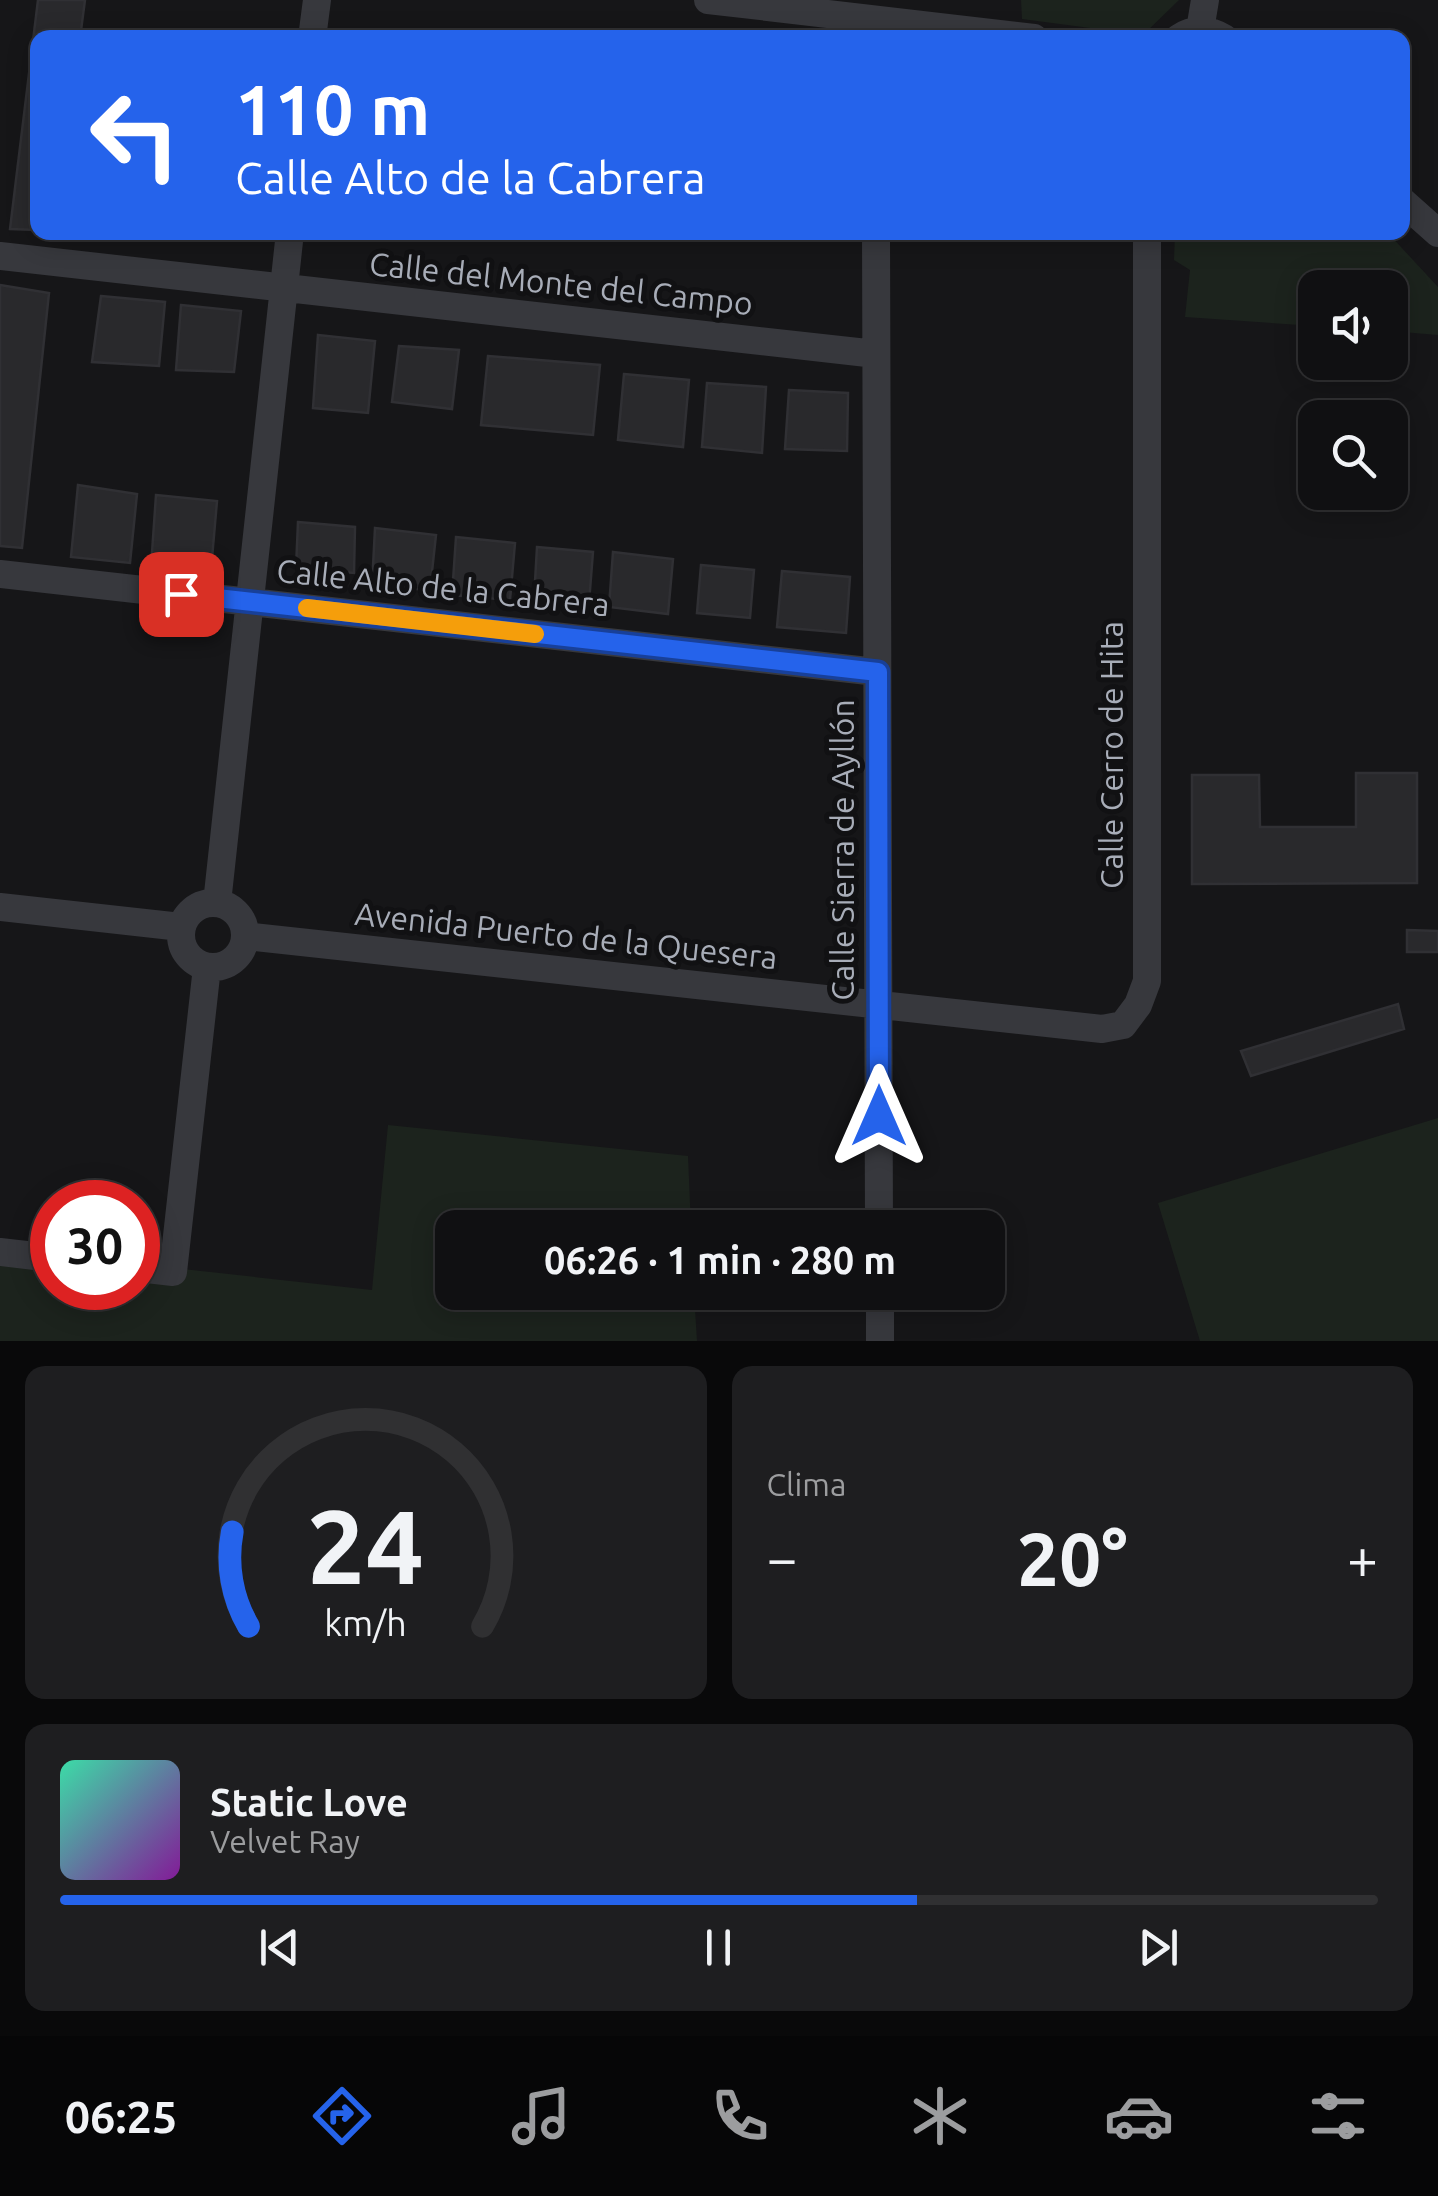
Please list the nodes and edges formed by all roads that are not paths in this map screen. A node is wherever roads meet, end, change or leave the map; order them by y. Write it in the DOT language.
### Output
graph roads {
  1 [pos="317,0"];
  2 [pos="708,0"];
  3 [pos="1204,0"];
  4 [pos="876,19"];
  5 [pos="313,30"];
  6 [pos="967,30"];
  7 [pos="1201,30"];
  8 [pos="1410,208"];
  9 [pos="1438,233"];
  10 [pos="289,240"];
  11 [pos="876,240"];
  12 [pos="1147,240"];
  13 [pos="0,256"];
  14 [pos="284,288"];
  15 [pos="876,354"];
  16 [pos="0,574"];
  17 [pos="250,602"];
  18 [pos="878,672"];
  19 [pos="218,903"];
  20 [pos="0,907"];
  21 [pos="181,927"];
  22 [pos="245,936"];
  23 [pos="207,967"];
  24 [pos="878,1005"];
  25 [pos="880,1210"];
  26 [pos="0,1252"];
  27 [pos="30,1255"];
  28 [pos="160,1270"];
  29 [pos="880,1310"];
  30 [pos="880,1341"];
  1 -- 5 [label="street"];
  2 -- 4 [label="street"];
  3 -- 7 [label="street"];
  4 -- 6 [label="street"];
  8 -- 9 [label="street"];
  10 -- 14 [label="street"];
  11 -- 15 [label="street, Calle Sierra de Ayllón"];
  12 -- 24 [label="street, Calle Cerro de Hita"];
  13 -- 14 [label="street, Calle del Monte del Campo"];
  14 -- 15 [label="street, Calle del Monte del Campo"];
  14 -- 17 [label="street"];
  15 -- 18 [label="street, Calle Sierra de Ayllón"];
  16 -- 17 [label="street, Calle Alto de la Cabrera"];
  17 -- 18 [label="street, Calle Alto de la Cabrera"];
  17 -- 19 [label="street"];
  18 -- 24 [label="street, Calle Sierra de Ayllón"];
  19 -- 21 [label="street"];
  19 -- 22 [label="street"];
  20 -- 21 [label="street"];
  21 -- 23 [label="street"];
  22 -- 23 [label="street"];
  22 -- 24 [label="street, Avenida Puerto de la Quesera"];
  23 -- 28 [label="street"];
  24 -- 25 [label="street, Calle Sierra de Ayllón"];
  26 -- 27 [label="street"];
  29 -- 30 [label="street"];
}
